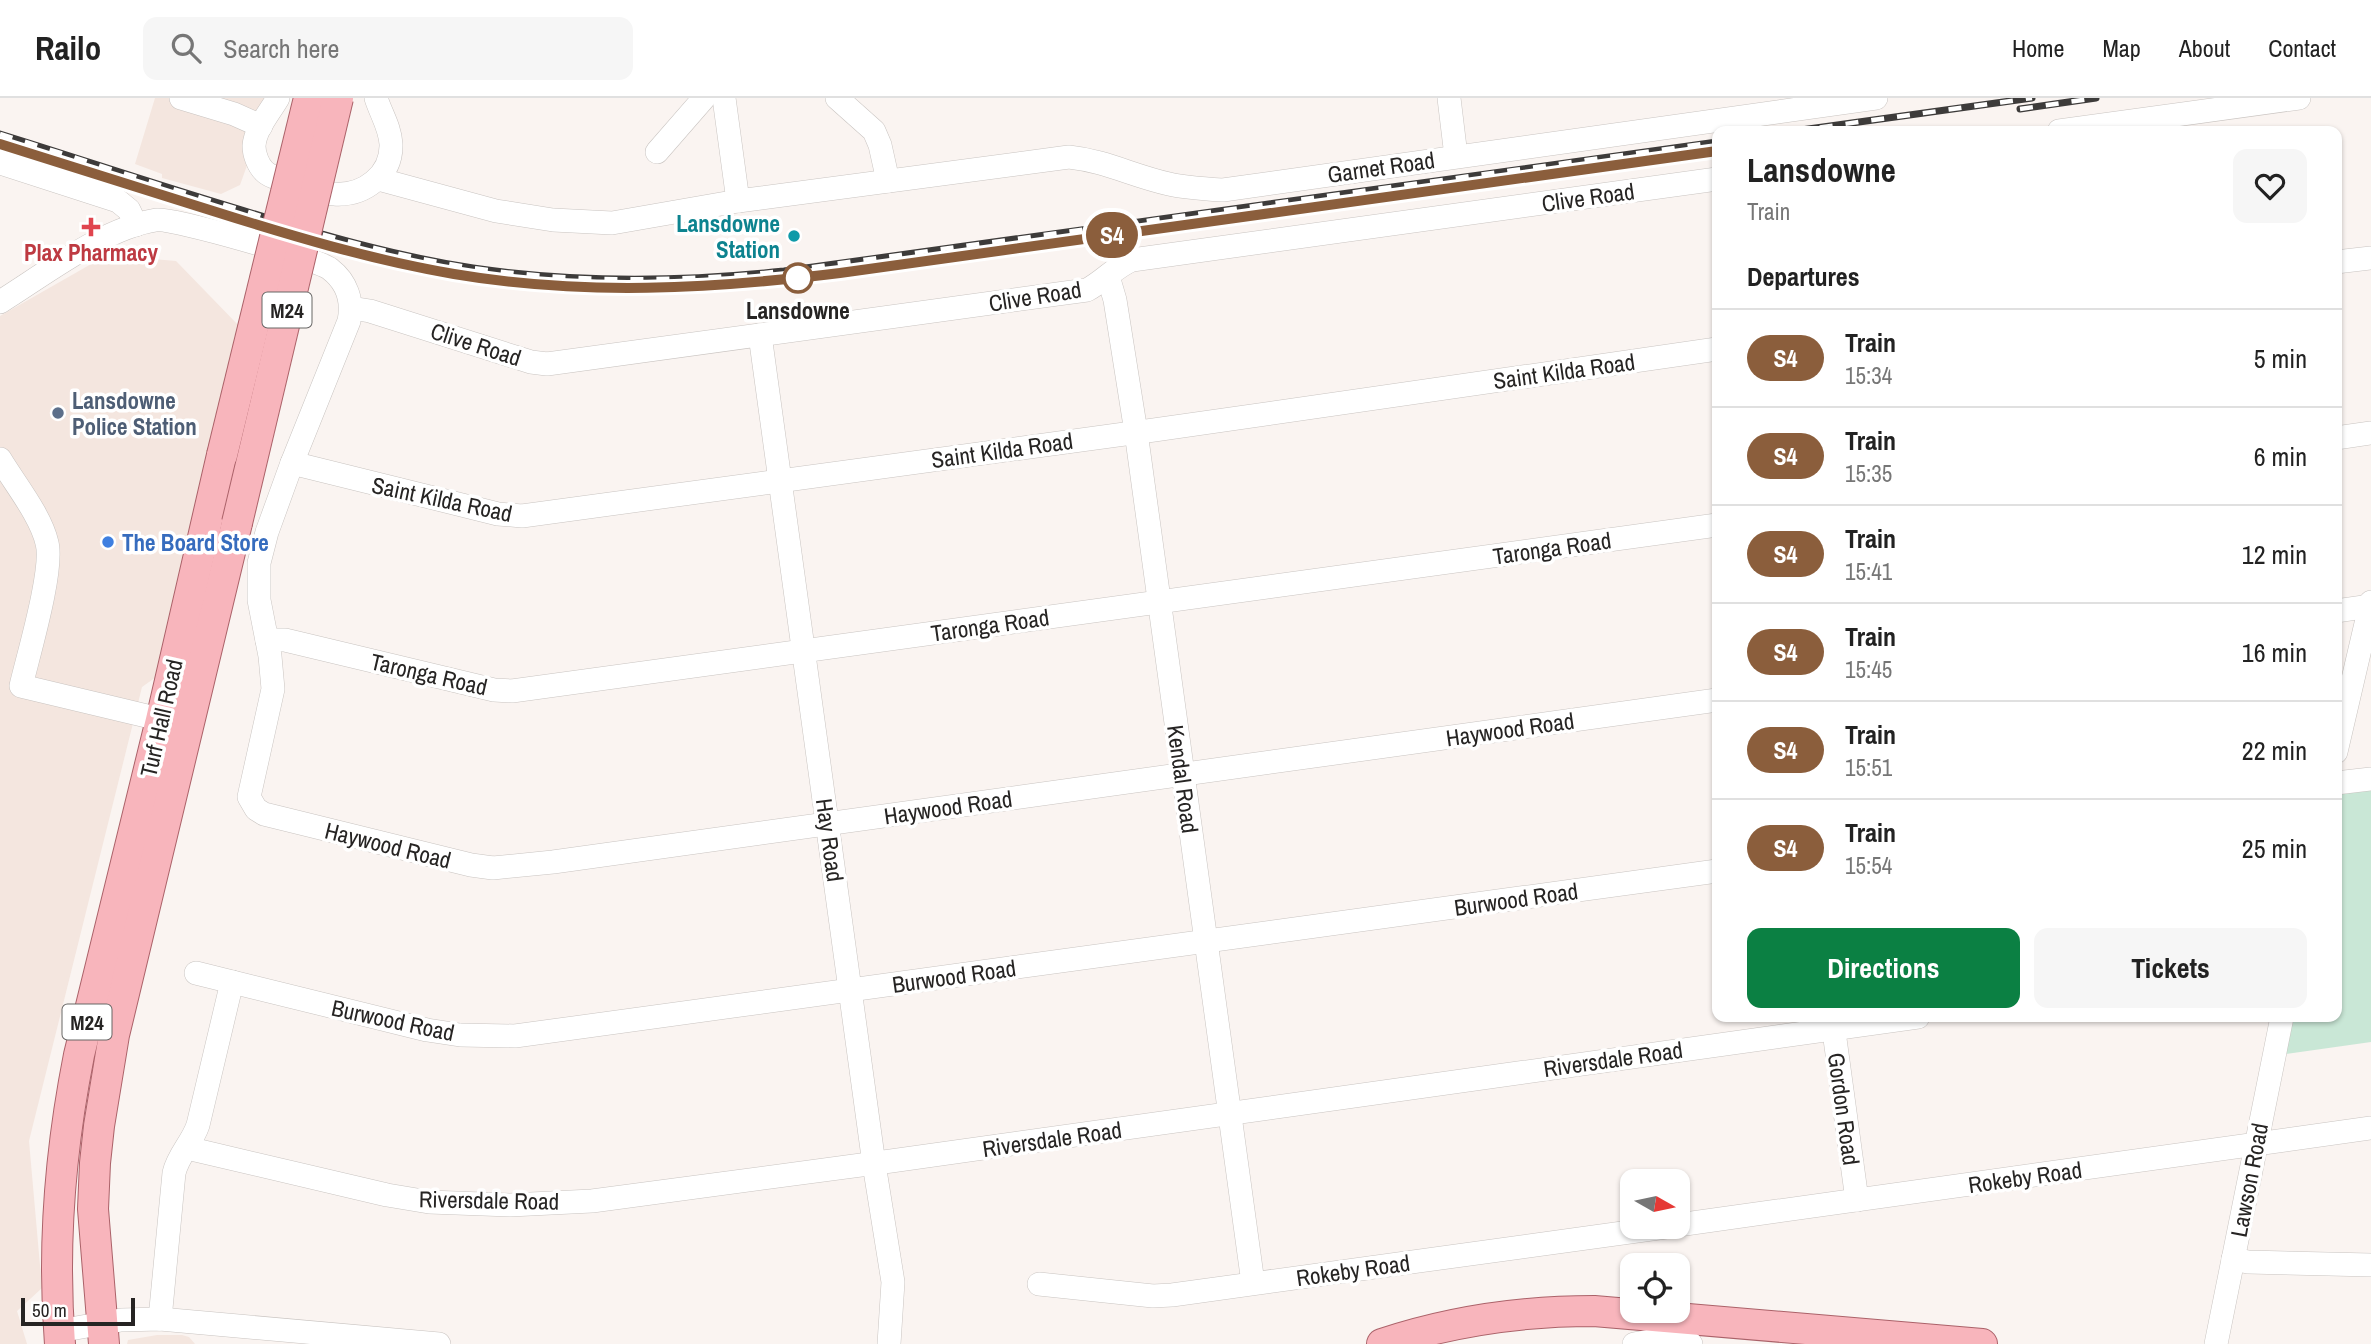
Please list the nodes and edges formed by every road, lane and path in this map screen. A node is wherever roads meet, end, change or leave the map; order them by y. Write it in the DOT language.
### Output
graph roads {
  1 [pos="181,98"];
  2 [pos="278,98"];
  3 [pos="309,98"];
  4 [pos="338,98"];
  5 [pos="376,98"];
  6 [pos="704,98"];
  7 [pos="724,98"];
  8 [pos="836,98"];
  9 [pos="1449,98"];
  10 [pos="1876,98"];
  11 [pos="2299,98"];
  12 [pos="261,126"];
  13 [pos="2095,126"];
  14 [pos="657,152"];
  15 [pos="1456,156"];
  16 [pos="0,163"];
  17 [pos="378,179"];
  18 [pos="888,181"];
  19 [pos="1712,183"];
  20 [pos="738,201"];
  21 [pos="136,225"];
  22 [pos="2371,258"];
  23 [pos="2342,261"];
  24 [pos="1108,276"];
  25 [pos="0,302"];
  26 [pos="351,308"];
  27 [pos="761,335"];
  28 [pos="1712,350"];
  29 [pos="1136,432"];
  30 [pos="2371,433"];
  31 [pos="2342,437"];
  32 [pos="0,459"];
  33 [pos="292,463"];
  34 [pos="780,480"];
  35 [pos="1712,526"];
  36 [pos="1159,601"];
  37 [pos="2371,605"];
  38 [pos="2342,610"];
  39 [pos="267,640"];
  40 [pos="803,651"];
  41 [pos="1712,700"];
  42 [pos="175,723"];
  43 [pos="2342,727"];
  44 [pos="1182,775"];
  45 [pos="2371,779"];
  46 [pos="2342,782"];
  47 [pos="828,823"];
  48 [pos="1712,872"];
  49 [pos="1207,942"];
  50 [pos="196,973"];
  51 [pos="232,982"];
  52 [pos="851,991"];
  53 [pos="2280,1022"];
  54 [pos="1832,1023"];
  55 [pos="1229,1113"];
  56 [pos="2371,1128"];
  57 [pos="2256,1144"];
  58 [pos="187,1148"];
  59 [pos="874,1164"];
  60 [pos="1857,1200"];
  61 [pos="1690,1223"];
  62 [pos="1620,1233"];
  63 [pos="2233,1259"];
  64 [pos="2371,1265"];
  65 [pos="1253,1283"];
  66 [pos="1039,1284"];
  67 [pos="160,1319"];
  68 [pos="212,1333"];
  69 [pos="103,1334"];
  70 [pos="60,1337"];
  71 [pos="439,1344"];
  72 [pos="889,1344"];
  73 [pos="1382,1344"];
  74 [pos="1634,1344"];
  75 [pos="1691,1344"];
  76 [pos="1982,1344"];
  77 [pos="2216,1344"];
  1 -- 12 [label="street"];
  2 -- 12 [label="street"];
  3 -- 42 [label="main road, Turf Hall Road / M24, bridge"];
  4 -- 42 [label="main road, Turf Hall Road / M24, bridge"];
  5 -- 17 [label="street"];
  6 -- 14 [label="street"];
  7 -- 20 [label="street"];
  8 -- 18 [label="street"];
  9 -- 15 [label="street"];
  10 -- 15 [label="street, Garnet Road"];
  11 -- 13 [label="street"];
  12 -- 17 [label="street"];
  15 -- 18 [label="street, Garnet Road"];
  16 -- 21 [label="street"];
  17 -- 20 [label="street, Garnet Road"];
  18 -- 20 [label="street, Garnet Road"];
  19 -- 24 [label="street, Clive Road"];
  21 -- 25 [label="street"];
  21 -- 26 [label="street"];
  22 -- 23 [label="street"];
  24 -- 27 [label="street, Clive Road"];
  24 -- 29 [label="street, Kendal Road"];
  26 -- 27 [label="street, Clive Road"];
  26 -- 33 [label="street"];
  27 -- 34 [label="street, Hay Road"];
  28 -- 29 [label="street, Saint Kilda Road"];
  29 -- 34 [label="street, Saint Kilda Road"];
  29 -- 36 [label="street, Kendal Road"];
  30 -- 31 [label="street"];
  32 -- 42 [label="street"];
  33 -- 34 [label="street, Saint Kilda Road"];
  33 -- 39 [label="street"];
  34 -- 40 [label="street, Hay Road"];
  35 -- 36 [label="street, Taronga Road"];
  36 -- 40 [label="street, Taronga Road"];
  36 -- 44 [label="street, Kendal Road"];
  37 -- 38 [label="street"];
  37 -- 43 [label="street"];
  39 -- 40 [label="street, Taronga Road"];
  39 -- 47 [label="street, Haywood Road"];
  40 -- 47 [label="street, Hay Road"];
  41 -- 44 [label="street, Haywood Road"];
  42 -- 69 [label="main road, Turf Hall Road / M24"];
  42 -- 70 [label="main road, Turf Hall Road / M24"];
  44 -- 47 [label="street, Haywood Road"];
  44 -- 49 [label="street, Kendal Road"];
  45 -- 46 [label="street"];
  47 -- 52 [label="street, Hay Road"];
  48 -- 49 [label="street, Burwood Road"];
  49 -- 52 [label="street, Burwood Road"];
  49 -- 55 [label="street, Kendal Road"];
  50 -- 51 [label="street, Burwood Road"];
  51 -- 52 [label="street, Burwood Road"];
  51 -- 58 [label="street"];
  52 -- 59 [label="street, Hay Road"];
  53 -- 57 [label="street, Lawson Road"];
  54 -- 55 [label="street, Riversdale Road"];
  54 -- 60 [label="street, Gordon Road"];
  55 -- 59 [label="street, Riversdale Road"];
  55 -- 65 [label="street, Kendal Road"];
  56 -- 57 [label="street, Rokeby Road"];
  57 -- 60 [label="street, Rokeby Road"];
  57 -- 63 [label="street, Lawson Road"];
  58 -- 59 [label="street, Riversdale Road"];
  58 -- 67 [label="street"];
  59 -- 72 [label="street, Hay Road"];
  60 -- 61 [label="street, Rokeby Road"];
  62 -- 65 [label="street, Rokeby Road"];
  63 -- 64 [label="street"];
  63 -- 77 [label="street, Lawson Road"];
  65 -- 66 [label="street, Rokeby Road"];
  67 -- 68 [label="street"];
  67 -- 69 [label="street"];
  68 -- 71 [label="street"];
  69 -- 70 [label="street"];
  73 -- 76 [label="main road"];
  74 -- 75 [label="street"];
}
